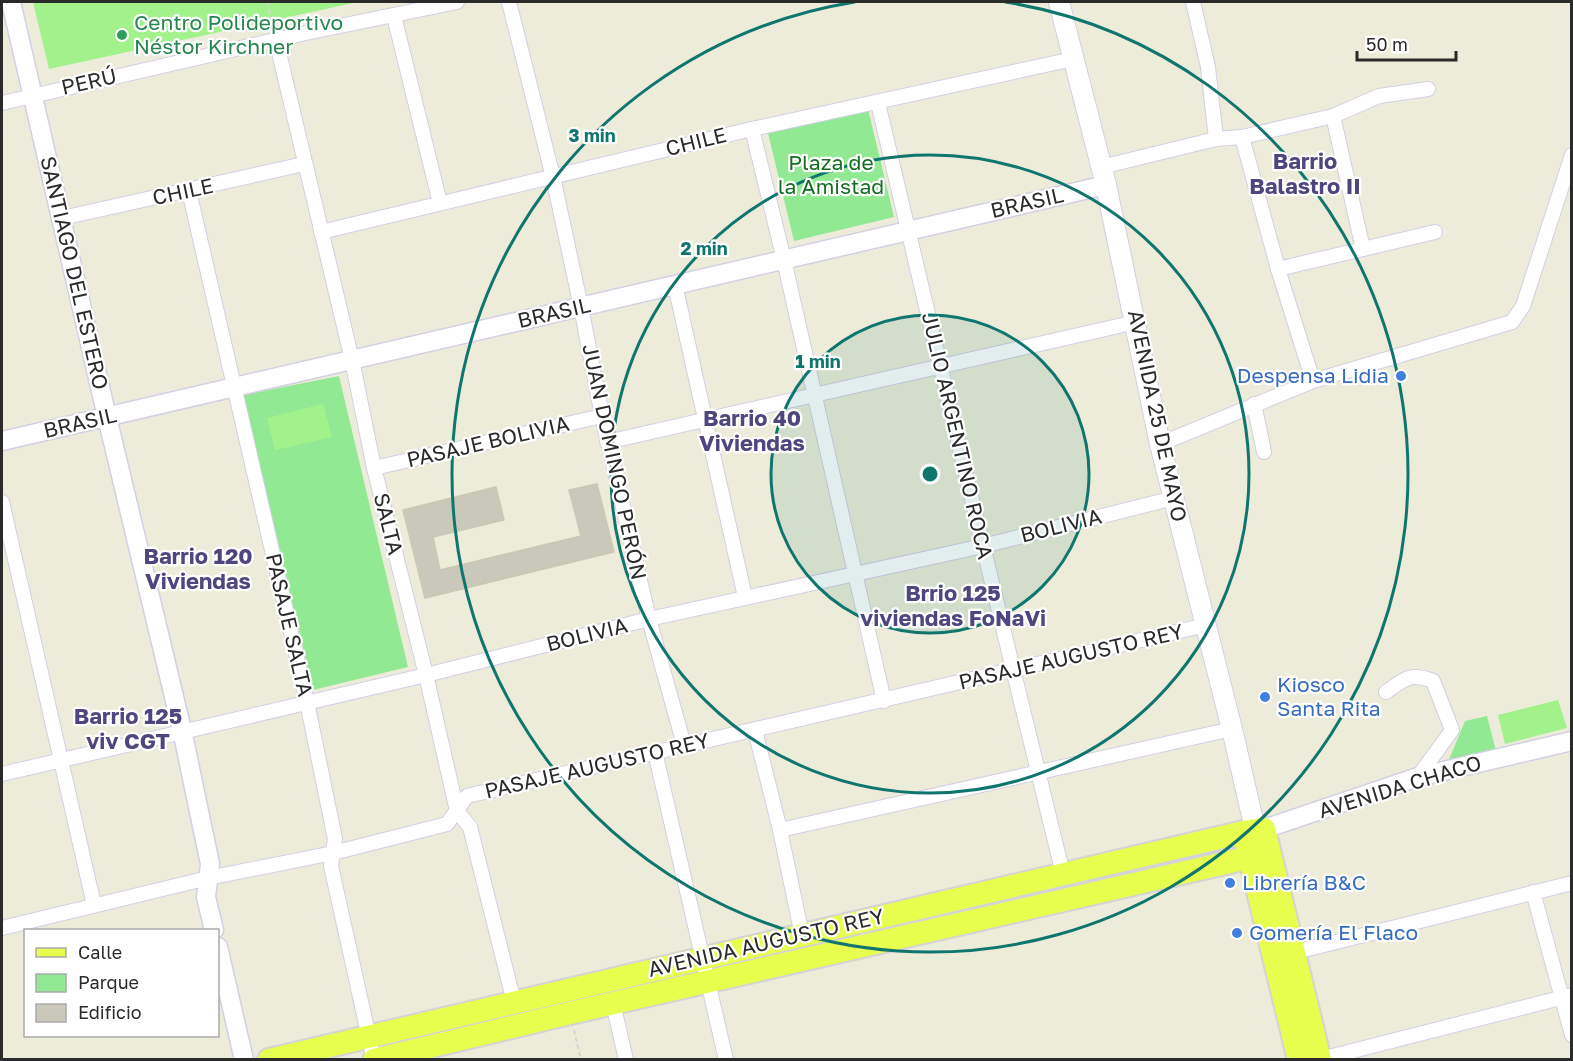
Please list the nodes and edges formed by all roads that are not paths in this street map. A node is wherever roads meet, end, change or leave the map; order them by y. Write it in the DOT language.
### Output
graph roads {
  1 [pos="11,2"];
  2 [pos="457,2"];
  3 [pos="509,2"];
  4 [pos="1059,2"];
  5 [pos="1193,2"];
  6 [pos="394,16"];
  7 [pos="276,40"];
  8 [pos="1073,59"];
  9 [pos="1428,89"];
  10 [pos="33,95"];
  11 [pos="2,103"];
  12 [pos="878,103"];
  13 [pos="1333,116"];
  14 [pos="752,129"];
  15 [pos="1242,137"];
  16 [pos="1216,139"];
  17 [pos="1572,155"];
  18 [pos="304,164"];
  19 [pos="1104,176"];
  20 [pos="553,177"];
  21 [pos="189,191"];
  22 [pos="440,203"];
  23 [pos="62,218"];
  24 [pos="910,230"];
  25 [pos="321,232"];
  26 [pos="1435,232"];
  27 [pos="1363,249"];
  28 [pos="784,260"];
  29 [pos="1278,268"];
  30 [pos="675,285"];
  31 [pos="581,307"];
  32 [pos="1136,322"];
  33 [pos="352,360"];
  34 [pos="941,367"];
  35 [pos="1313,381"];
  36 [pos="234,388"];
  37 [pos="813,395"];
  38 [pos="1254,404"];
  39 [pos="602,416"];
  40 [pos="107,417"];
  41 [pos="704,420"];
  42 [pos="2,441"];
  43 [pos="608,442"];
  44 [pos="1161,444"];
  45 [pos="1264,452"];
  46 [pos="374,468"];
  47 [pos="1174,498"];
  48 [pos="2,502"];
  49 [pos="982,546"];
  50 [pos="854,573"];
  51 [pos="745,597"];
  52 [pos="649,619"];
  53 [pos="1206,625"];
  54 [pos="1013,671"];
  55 [pos="426,675"];
  56 [pos="1386,692"];
  57 [pos="884,701"];
  58 [pos="307,702"];
  59 [pos="1232,729"];
  60 [pos="182,730"];
  61 [pos="755,730"];
  62 [pos="1572,741"];
  63 [pos="684,745"];
  64 [pos="655,752"];
  65 [pos="62,759"];
  66 [pos="1038,771"];
  67 [pos="2,774"];
  68 [pos="1418,777"];
  69 [pos="457,811"];
  70 [pos="780,830"];
  71 [pos="1254,830"];
  72 [pos="333,853"];
  73 [pos="1258,855"];
  74 [pos="1063,874"];
  75 [pos="208,878"];
  76 [pos="1572,883"];
  77 [pos="1533,891"];
  78 [pos="94,905"];
  79 [pos="2,928"];
  80 [pos="214,929"];
  81 [pos="802,935"];
  82 [pos="219,951"];
  83 [pos="1284,956"];
  84 [pos="702,958"];
  85 [pos="707,982"];
  86 [pos="1567,996"];
  87 [pos="514,1002"];
  88 [pos="613,1003"];
  89 [pos="1572,1035"];
  90 [pos="369,1036"];
  91 [pos="244,1059"];
  92 [pos="269,1059"];
  93 [pos="374,1059"];
  94 [pos="626,1059"];
  95 [pos="726,1059"];
  96 [pos="1314,1059"];
  1 -- 10 [label="street, SANTIAGO DEL ESTERO"];
  2 -- 6 [label="street, PERÚ"];
  3 -- 20 [label="street, JUAN DOMINGO PERÓN"];
  4 -- 8 [label="main road, AVENIDA 25 DE MAYO"];
  5 -- 16 [label="street"];
  6 -- 7 [label="street, PERÚ"];
  6 -- 22 [label="street"];
  7 -- 10 [label="street, PERÚ"];
  7 -- 18 [label="street, SALTA"];
  8 -- 12 [label="street, CHILE"];
  8 -- 19 [label="main road, AVENIDA 25 DE MAYO"];
  9 -- 13 [label="street"];
  10 -- 11 [label="street, PERÚ"];
  10 -- 23 [label="street, SANTIAGO DEL ESTERO"];
  12 -- 14 [label="street, CHILE"];
  12 -- 24 [label="street, JULIO ARGENTINO ROCA"];
  13 -- 15 [label="street"];
  13 -- 27 [label="street"];
  14 -- 20 [label="street, CHILE"];
  14 -- 28 [label="street"];
  15 -- 16 [label="street"];
  15 -- 29 [label="street"];
  16 -- 19 [label="street"];
  17 -- 35 [label="street"];
  18 -- 21 [label="street, CHILE"];
  18 -- 25 [label="street, SALTA"];
  19 -- 24 [label="street, BRASIL"];
  19 -- 32 [label="main road, AVENIDA 25 DE MAYO"];
  20 -- 22 [label="street, CHILE"];
  20 -- 31 [label="street, JUAN DOMINGO PERÓN"];
  21 -- 23 [label="street, CHILE"];
  21 -- 36 [label="street, PASAJE SALTA"];
  22 -- 25 [label="street, CHILE"];
  23 -- 40 [label="street, SANTIAGO DEL ESTERO"];
  24 -- 28 [label="street, BRASIL"];
  24 -- 34 [label="street, JULIO ARGENTINO ROCA"];
  25 -- 33 [label="street, SALTA"];
  26 -- 27 [label="street"];
  27 -- 29 [label="street"];
  28 -- 30 [label="street, BRASIL"];
  28 -- 37 [label="street"];
  29 -- 35 [label="street"];
  30 -- 31 [label="street, BRASIL"];
  30 -- 41 [label="street"];
  31 -- 33 [label="street, BRASIL"];
  31 -- 39 [label="street, JUAN DOMINGO PERÓN"];
  32 -- 34 [label="street"];
  32 -- 44 [label="main road, AVENIDA 25 DE MAYO"];
  33 -- 36 [label="street, BRASIL"];
  33 -- 46 [label="street, SALTA"];
  34 -- 37 [label="street"];
  34 -- 49 [label="street, JULIO ARGENTINO ROCA"];
  35 -- 38 [label="street"];
  36 -- 40 [label="street, BRASIL"];
  36 -- 58 [label="street, PASAJE SALTA"];
  37 -- 41 [label="street"];
  37 -- 50 [label="street"];
  38 -- 44 [label="street"];
  38 -- 45 [label="street"];
  39 -- 43 [label="street, JUAN DOMINGO PERÓN"];
  39 -- 46 [label="street, PASAJE BOLIVIA"];
  40 -- 42 [label="street, BRASIL"];
  40 -- 60 [label="street, SANTIAGO DEL ESTERO"];
  41 -- 43 [label="street"];
  41 -- 51 [label="street"];
  43 -- 52 [label="street, JUAN DOMINGO PERÓN"];
  44 -- 47 [label="main road, AVENIDA 25 DE MAYO"];
  46 -- 55 [label="street, SALTA"];
  47 -- 49 [label="street, BOLIVIA"];
  47 -- 53 [label="main road, AVENIDA 25 DE MAYO"];
  48 -- 65 [label="street"];
  49 -- 50 [label="street, BOLIVIA"];
  49 -- 54 [label="street, JULIO ARGENTINO ROCA"];
  50 -- 51 [label="street, BOLIVIA"];
  50 -- 57 [label="street"];
  51 -- 52 [label="street, BOLIVIA"];
  52 -- 55 [label="street, BOLIVIA"];
  52 -- 63 [label="street, JUAN DOMINGO PERÓN"];
  53 -- 54 [label="street, PASAJE AUGUSTO REY"];
  53 -- 59 [label="main road, AVENIDA 25 DE MAYO"];
  54 -- 57 [label="street, PASAJE AUGUSTO REY"];
  54 -- 66 [label="street, JULIO ARGENTINO ROCA"];
  55 -- 58 [label="street, BOLIVIA"];
  55 -- 69 [label="street, SALTA"];
  56 -- 68 [label="street"];
  57 -- 61 [label="street, PASAJE AUGUSTO REY"];
  58 -- 60 [label="street, BOLIVIA"];
  58 -- 72 [label="street, PASAJE SALTA"];
  59 -- 66 [label="street"];
  59 -- 71 [label="main road, AVENIDA 25 DE MAYO"];
  60 -- 65 [label="street, BOLIVIA"];
  60 -- 75 [label="street, SANTIAGO DEL ESTERO"];
  61 -- 63 [label="street, PASAJE AUGUSTO REY"];
  61 -- 70 [label="street"];
  62 -- 68 [label="street, AVENIDA CHACO"];
  63 -- 64 [label="street, PASAJE AUGUSTO REY"];
  64 -- 69 [label="street, PASAJE AUGUSTO REY"];
  64 -- 84 [label="street"];
  65 -- 67 [label="street, BOLIVIA"];
  65 -- 78 [label="street"];
  66 -- 70 [label="street"];
  66 -- 74 [label="street, JULIO ARGENTINO ROCA"];
  68 -- 71 [label="street, AVENIDA CHACO"];
  69 -- 72 [label="street, PASAJE AUGUSTO REY"];
  69 -- 87 [label="street, SALTA"];
  70 -- 81 [label="street"];
  71 -- 73 [label="main road, AVENIDA 25 DE MAYO"];
  71 -- 74 [label="main road, AVENIDA AUGUSTO REY"];
  72 -- 75 [label="street, PASAJE AUGUSTO REY"];
  72 -- 90 [label="street, PASAJE SALTA"];
  73 -- 83 [label="main road, AVENIDA 25 DE MAYO"];
  73 -- 85 [label="main road, AVENIDA AUGUSTO REY"];
  74 -- 81 [label="main road, AVENIDA AUGUSTO REY"];
  75 -- 78 [label="street, PASAJE AUGUSTO REY"];
  75 -- 80 [label="street, SANTIAGO DEL ESTERO"];
  76 -- 77 [label="street"];
  77 -- 83 [label="street"];
  77 -- 86 [label="street"];
  78 -- 79 [label="street, PASAJE AUGUSTO REY"];
  81 -- 84 [label="main road, AVENIDA AUGUSTO REY"];
  82 -- 91 [label="street"];
  83 -- 96 [label="main road, AVENIDA 25 DE MAYO"];
  84 -- 85 [label="street"];
  84 -- 87 [label="main road, AVENIDA AUGUSTO REY"];
  85 -- 88 [label="main road, AVENIDA AUGUSTO REY"];
  85 -- 95 [label="street"];
  86 -- 89 [label="street"];
  86 -- 96 [label="street"];
  87 -- 90 [label="main road, AVENIDA AUGUSTO REY"];
  88 -- 93 [label="main road, AVENIDA AUGUSTO REY"];
  88 -- 94 [label="street"];
  90 -- 92 [label="main road, AVENIDA AUGUSTO REY"];
  90 -- 93 [label="street, PASAJE SALTA"];
}
